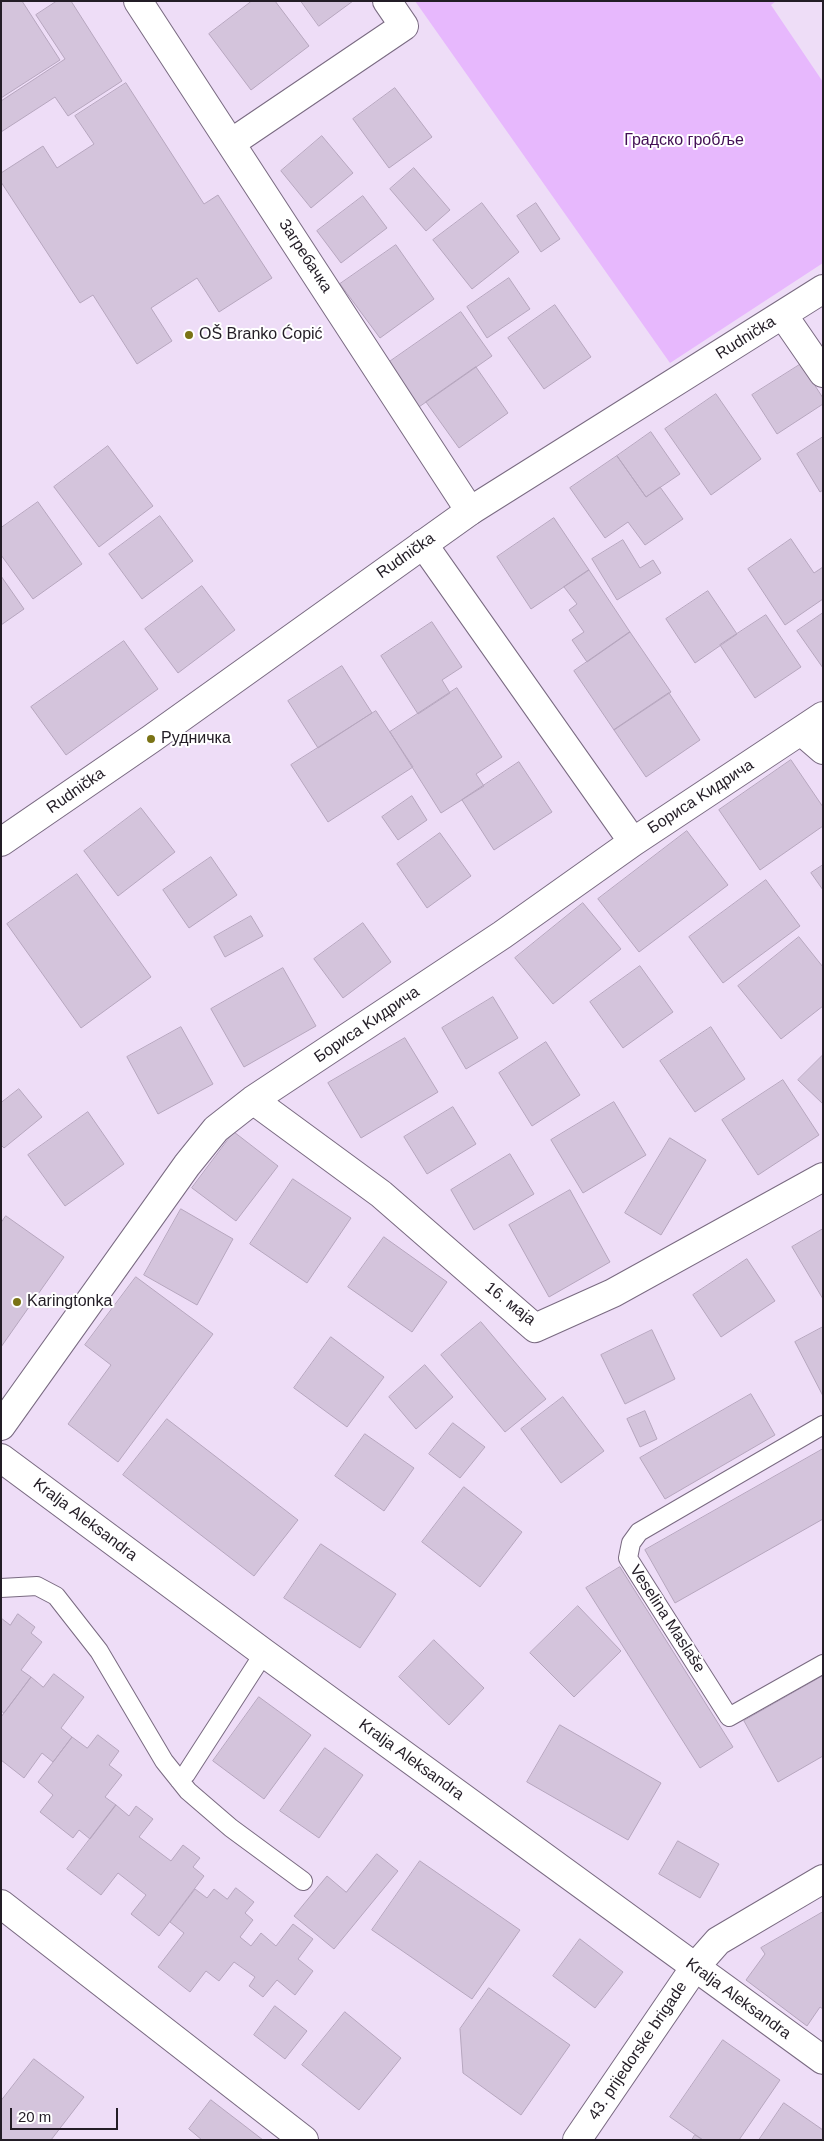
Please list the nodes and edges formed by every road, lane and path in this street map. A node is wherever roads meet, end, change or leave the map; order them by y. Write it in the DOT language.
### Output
graph roads {
  1 [pos="138,1"];
  2 [pos="387,1"];
  3 [pos="231,143"];
  4 [pos="823,289"];
  5 [pos="783,315"];
  6 [pos="823,373"];
  7 [pos="470,511"];
  8 [pos="423,544"];
  9 [pos="812,724"];
  10 [pos="823,750"];
  11 [pos="1,842"];
  12 [pos="633,842"];
  13 [pos="253,1100"];
  14 [pos="823,1176"];
  15 [pos="823,1425"];
  16 [pos="1,1426"];
  17 [pos="1,1458"];
  18 [pos="1,1588"];
  19 [pos="264,1653"];
  20 [pos="823,1664"];
  21 [pos="179,1780"];
  22 [pos="823,1879"];
  23 [pos="303,1881"];
  24 [pos="1,1904"];
  25 [pos="695,1967"];
  26 [pos="823,2060"];
  27 [pos="304,2140"];
  28 [pos="577,2140"];
  1 -- 3 [label="street, Загребачка"];
  2 -- 3 [label="street"];
  3 -- 7 [label="street, Загребачка"];
  4 -- 5 [label="street, Rudnička"];
  5 -- 6 [label="street"];
  5 -- 7 [label="street, Rudnička"];
  7 -- 8 [label="street, Rudnička"];
  8 -- 11 [label="street, Rudnička"];
  8 -- 12 [label="street"];
  9 -- 10 [label="street"];
  9 -- 12 [label="street, Бориса Kидрича"];
  12 -- 13 [label="street, Бориса Kидрича"];
  13 -- 14 [label="street, 16. маја"];
  13 -- 16 [label="street, Бориса Kидрича"];
  15 -- 20 [label="lane, Veselina Maslaše"];
  17 -- 19 [label="street, Kralja Aleksandra"];
  18 -- 21 [label="lane"];
  19 -- 21 [label="lane"];
  19 -- 25 [label="street, Kralja Aleksandra"];
  21 -- 23 [label="lane"];
  22 -- 25 [label="street, 43. prijedorske brigade"];
  24 -- 27 [label="street"];
  25 -- 26 [label="street, Kralja Aleksandra"];
  25 -- 28 [label="street, 43. prijedorske brigade"];
}
